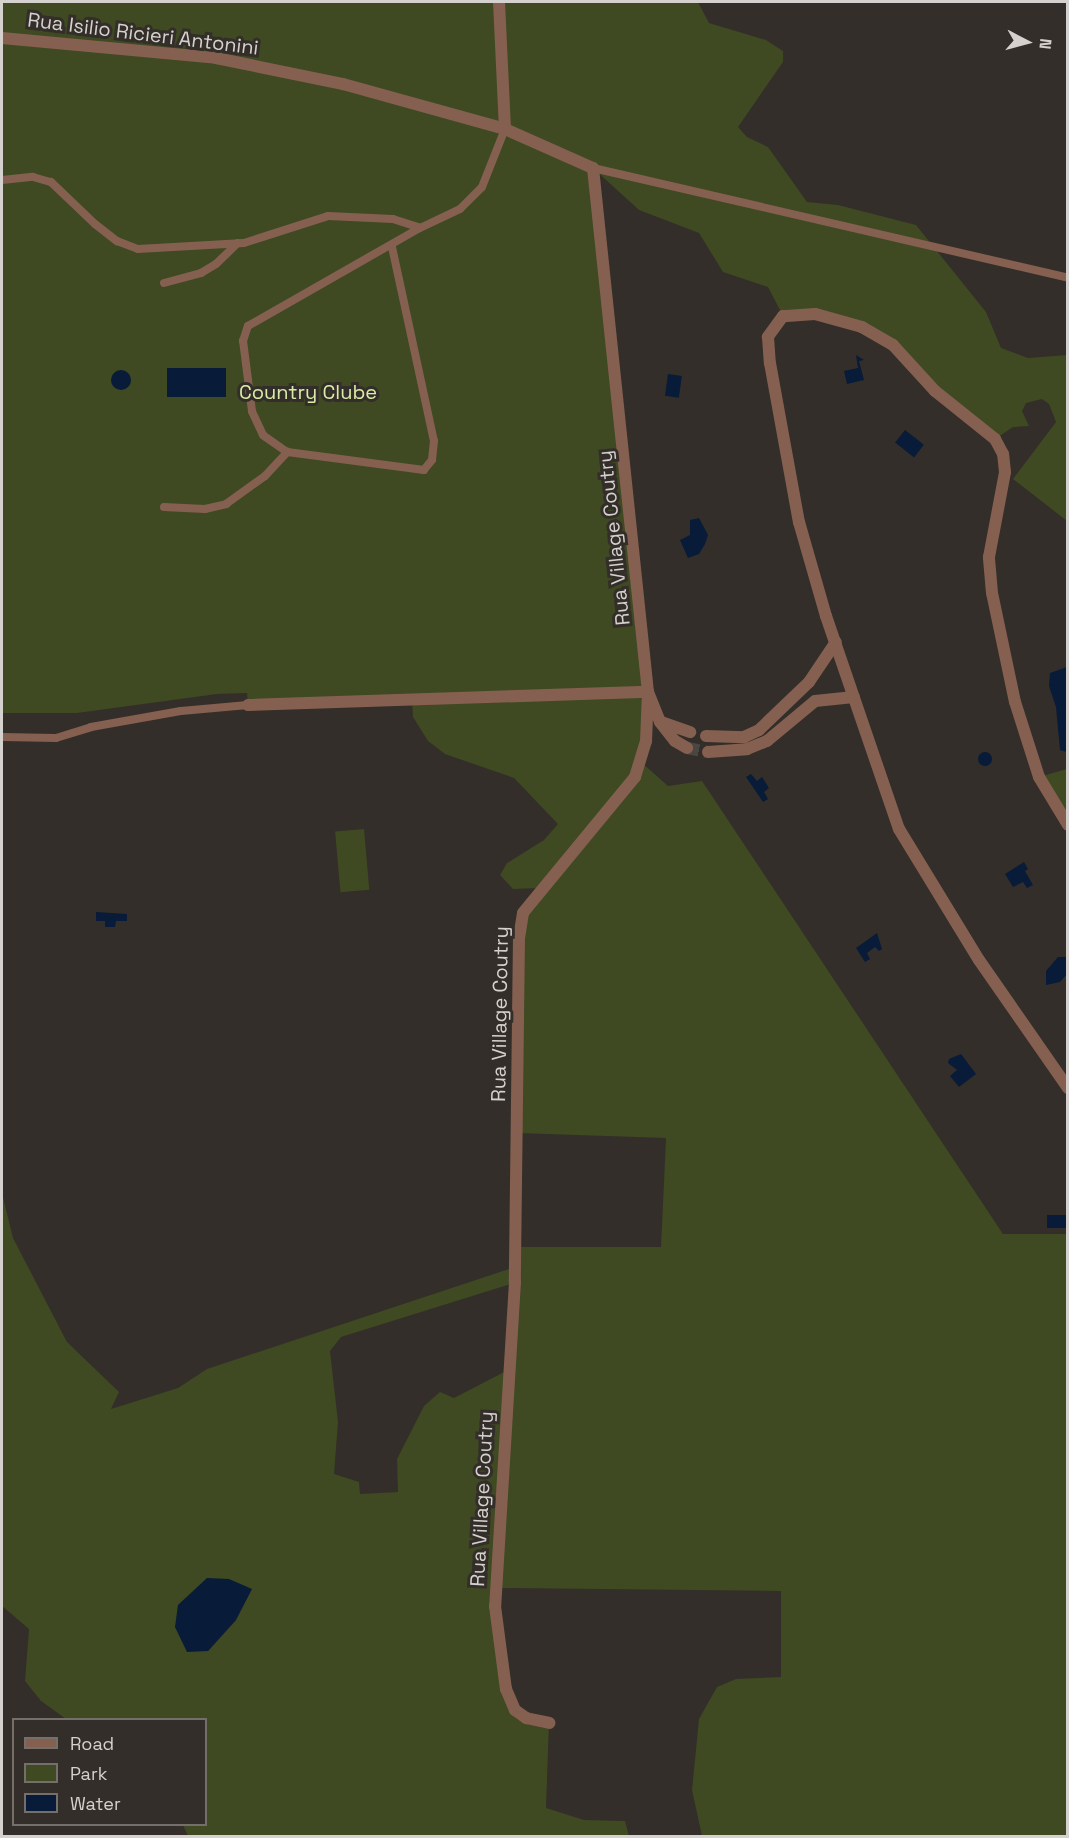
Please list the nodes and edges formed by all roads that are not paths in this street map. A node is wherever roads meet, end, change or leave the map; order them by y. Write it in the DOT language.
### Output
graph roads {
  1 [pos="499,2"];
  2 [pos="2,38"];
  3 [pos="505,129"];
  4 [pos="593,168"];
  5 [pos="2,180"];
  6 [pos="420,228"];
  7 [pos="238,243"];
  8 [pos="392,246"];
  9 [pos="1068,278"];
  10 [pos="164,283"];
  11 [pos="287,452"];
  12 [pos="164,507"];
  13 [pos="836,642"];
  14 [pos="648,692"];
  15 [pos="854,697"];
  16 [pos="248,705"];
  17 [pos="660,722"];
  18 [pos="690,732"];
  19 [pos="706,736"];
  20 [pos="2,737"];
  21 [pos="687,748"];
  22 [pos="708,752"];
  23 [pos="1068,825"];
  24 [pos="1068,1088"];
  25 [pos="549,1723"];
  1 -- 3 [label="street"];
  2 -- 3 [label="street, Rua Isilio Ricieri Antonini"];
  3 -- 4 [label="street"];
  3 -- 6 [label="lane"];
  4 -- 9 [label="lane"];
  4 -- 14 [label="street, Rua Village Coutry"];
  5 -- 7 [label="lane"];
  6 -- 7 [label="lane"];
  6 -- 8 [label="lane"];
  7 -- 10 [label="lane"];
  8 -- 11 [label="lane"];
  8 -- 11 [label="lane"];
  11 -- 12 [label="lane"];
  13 -- 15 [label="street"];
  13 -- 19 [label="street"];
  13 -- 23 [label="street"];
  14 -- 16 [label="street"];
  14 -- 17 [label="street"];
  14 -- 25 [label="street, Rua Village Coutry"];
  15 -- 22 [label="street"];
  15 -- 24 [label="street"];
  16 -- 20 [label="lane"];
  17 -- 18 [label="street"];
  17 -- 21 [label="street"];
}
